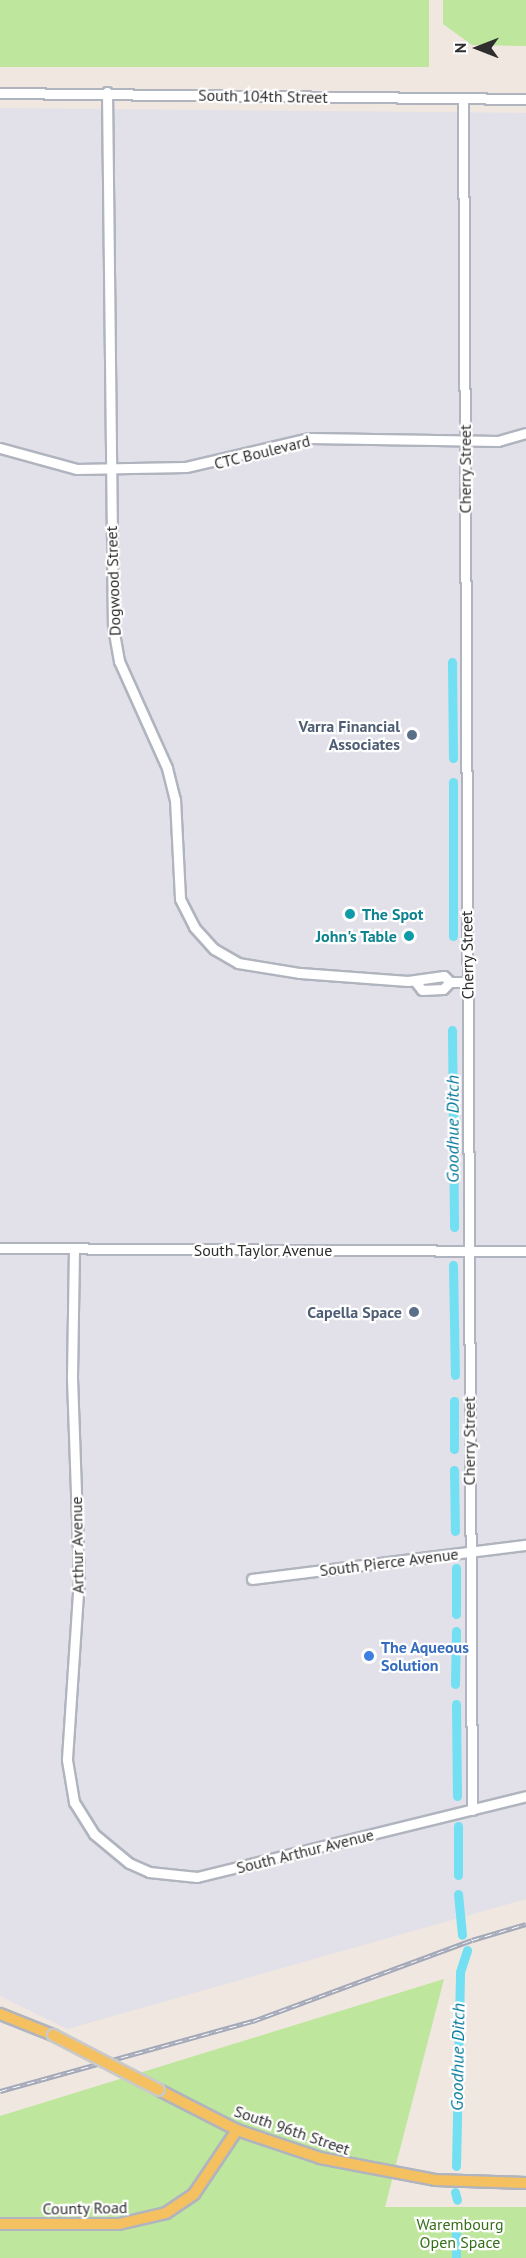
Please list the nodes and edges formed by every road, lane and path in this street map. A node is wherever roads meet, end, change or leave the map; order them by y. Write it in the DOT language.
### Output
graph roads {
  1 [pos="107,92"];
  2 [pos="0,93"];
  3 [pos="526,99"];
  4 [pos="463,100"];
  5 [pos="526,433"];
  6 [pos="465,441"];
  7 [pos="0,448"];
  8 [pos="110,467"];
  9 [pos="468,982"];
  10 [pos="0,1248"];
  11 [pos="74,1249"];
  12 [pos="468,1251"];
  13 [pos="526,1251"];
  14 [pos="526,1545"];
  15 [pos="469,1552"];
  16 [pos="252,1579"];
  17 [pos="526,1796"];
  18 [pos="472,1810"];
  19 [pos="94,1834"];
  20 [pos="0,2014"];
  21 [pos="237,2130"];
  22 [pos="526,2183"];
  23 [pos="0,2224"];
  1 -- 2 [label="street, South 104th Street"];
  1 -- 4 [label="street, South 104th Street"];
  1 -- 8 [label="street, Dogwood Street"];
  3 -- 4 [label="street, South 104th Street"];
  4 -- 6 [label="street, Cherry Street"];
  5 -- 6 [label="street, CTC Boulevard"];
  6 -- 8 [label="street, CTC Boulevard"];
  6 -- 9 [label="street, Cherry Street"];
  7 -- 8 [label="street, CTC Boulevard"];
  8 -- 9 [label="street, Dogwood Street"];
  9 -- 12 [label="street, Cherry Street"];
  10 -- 11 [label="street, South Taylor Avenue"];
  11 -- 12 [label="street, South Taylor Avenue"];
  11 -- 19 [label="street, Arthur Avenue"];
  12 -- 13 [label="street, South Taylor Avenue"];
  12 -- 15 [label="street, Cherry Street"];
  14 -- 15 [label="street, South Pierce Avenue"];
  15 -- 16 [label="street, South Pierce Avenue"];
  15 -- 18 [label="street, Cherry Street"];
  17 -- 18 [label="street, South Arthur Avenue"];
  18 -- 19 [label="street, South Arthur Avenue"];
  20 -- 21 [label="main road, South 96th Street, bridge"];
  21 -- 22 [label="main road, South 96th Street"];
  21 -- 23 [label="main road, County Road"];
}
